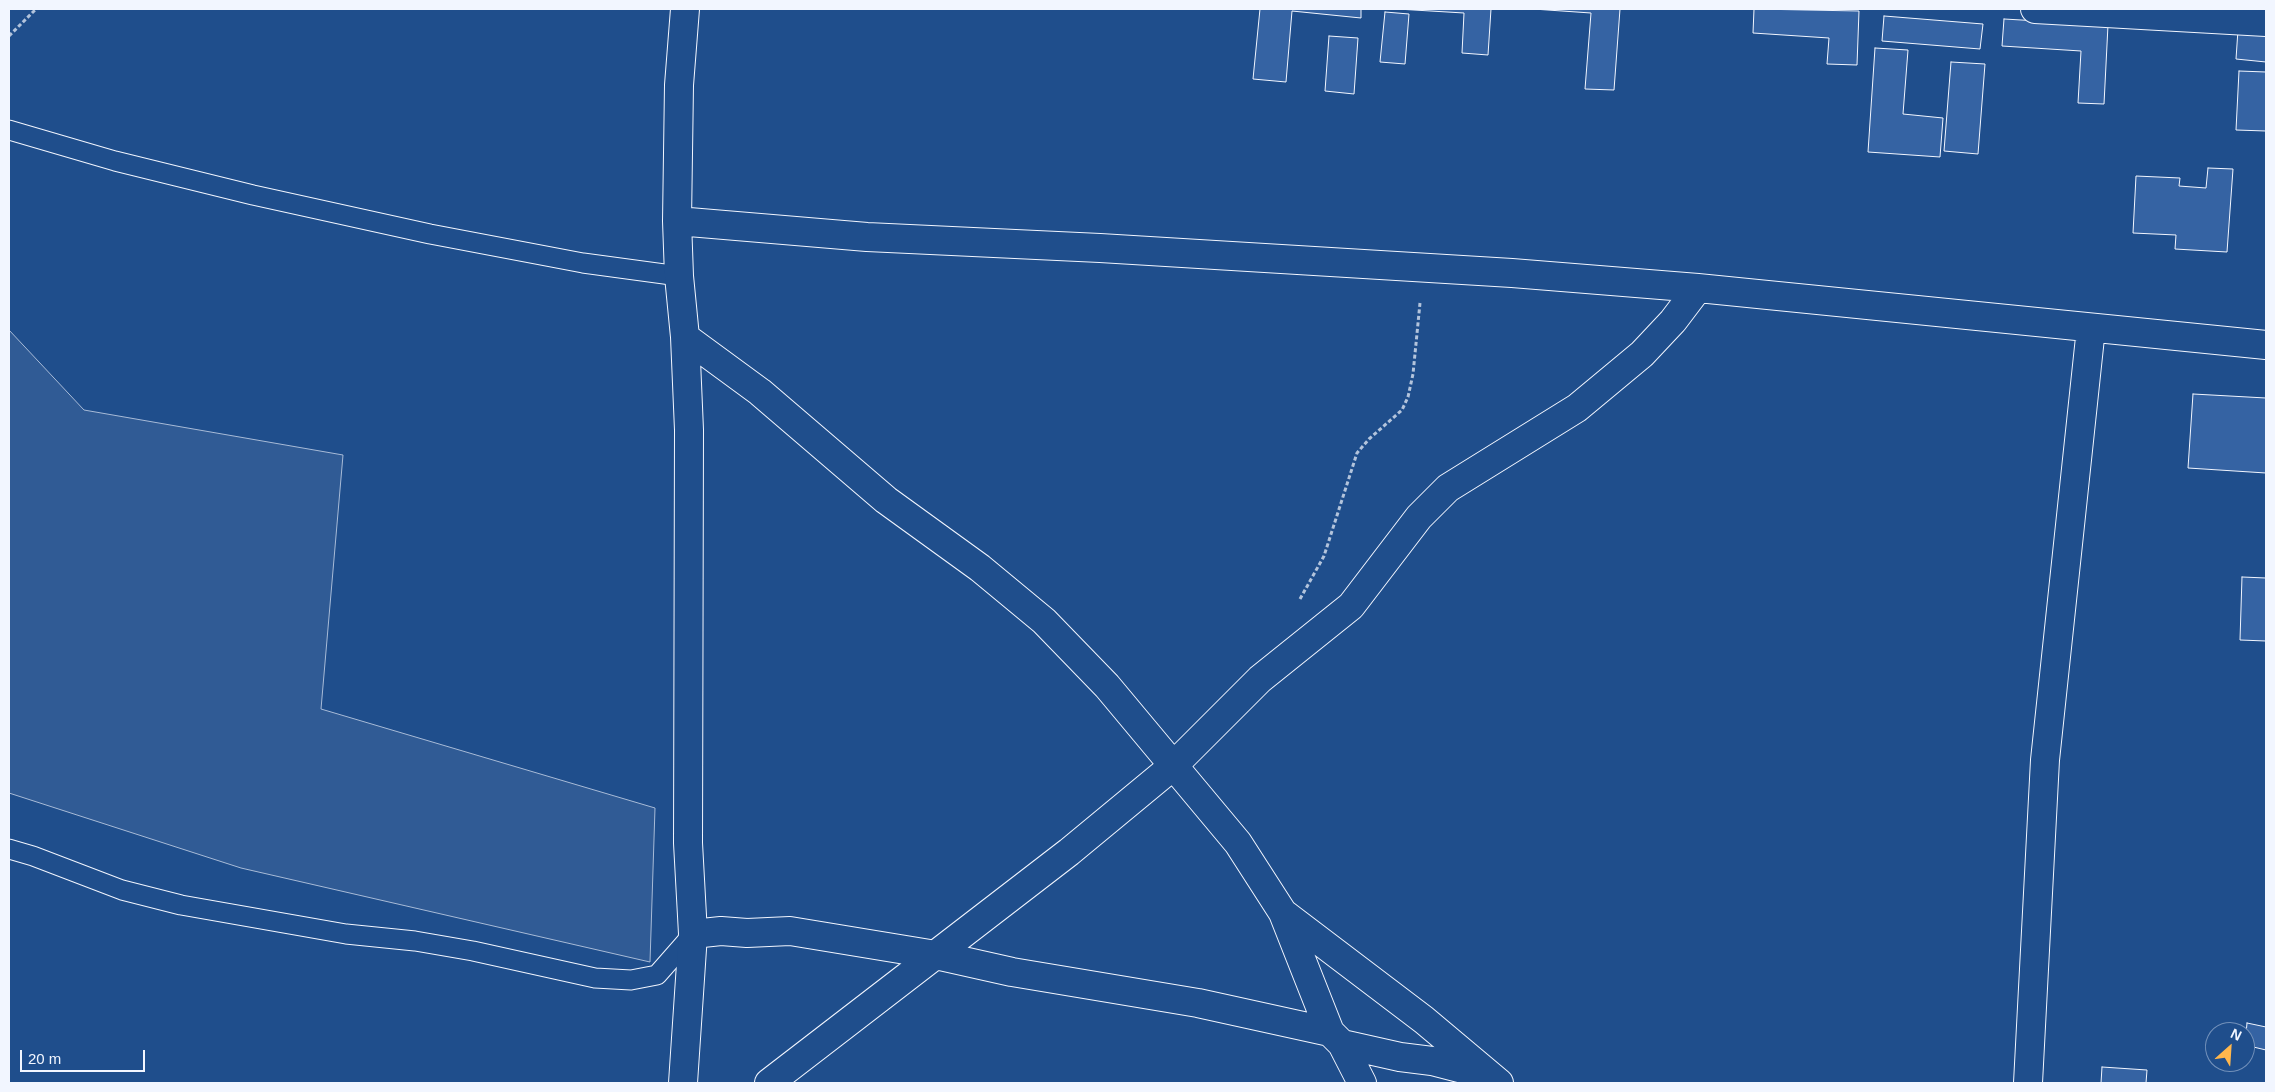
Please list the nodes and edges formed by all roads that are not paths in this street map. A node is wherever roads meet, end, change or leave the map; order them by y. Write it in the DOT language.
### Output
graph roads {
  1 [pos="685,9"];
  2 [pos="2035,9"];
  3 [pos="2266,22"];
  4 [pos="9,130"];
  5 [pos="676,221"];
  6 [pos="679,276"];
  7 [pos="1698,288"];
  8 [pos="2091,328"];
  9 [pos="685,337"];
  10 [pos="2266,345"];
  11 [pos="1173,766"];
  12 [pos="9,849"];
  13 [pos="1283,913"];
  14 [pos="693,934"];
  15 [pos="936,955"];
  16 [pos="1336,1038"];
  17 [pos="1493,1079"];
  18 [pos="683,1083"];
  19 [pos="768,1083"];
  20 [pos="1362,1083"];
  21 [pos="2028,1083"];
  1 -- 5 [label="street"];
  2 -- 3 [label="street"];
  4 -- 6 [label="lane"];
  5 -- 6 [label="street"];
  5 -- 7 [label="street"];
  6 -- 9 [label="street"];
  7 -- 8 [label="street"];
  7 -- 11 [label="street"];
  8 -- 10 [label="street"];
  8 -- 21 [label="street"];
  9 -- 11 [label="street"];
  9 -- 14 [label="street"];
  11 -- 13 [label="street"];
  11 -- 15 [label="street"];
  12 -- 14 [label="lane"];
  13 -- 16 [label="street"];
  13 -- 17 [label="street"];
  14 -- 15 [label="street"];
  14 -- 18 [label="street"];
  15 -- 16 [label="street"];
  15 -- 19 [label="street"];
  16 -- 17 [label="street"];
  16 -- 20 [label="street"];
}
